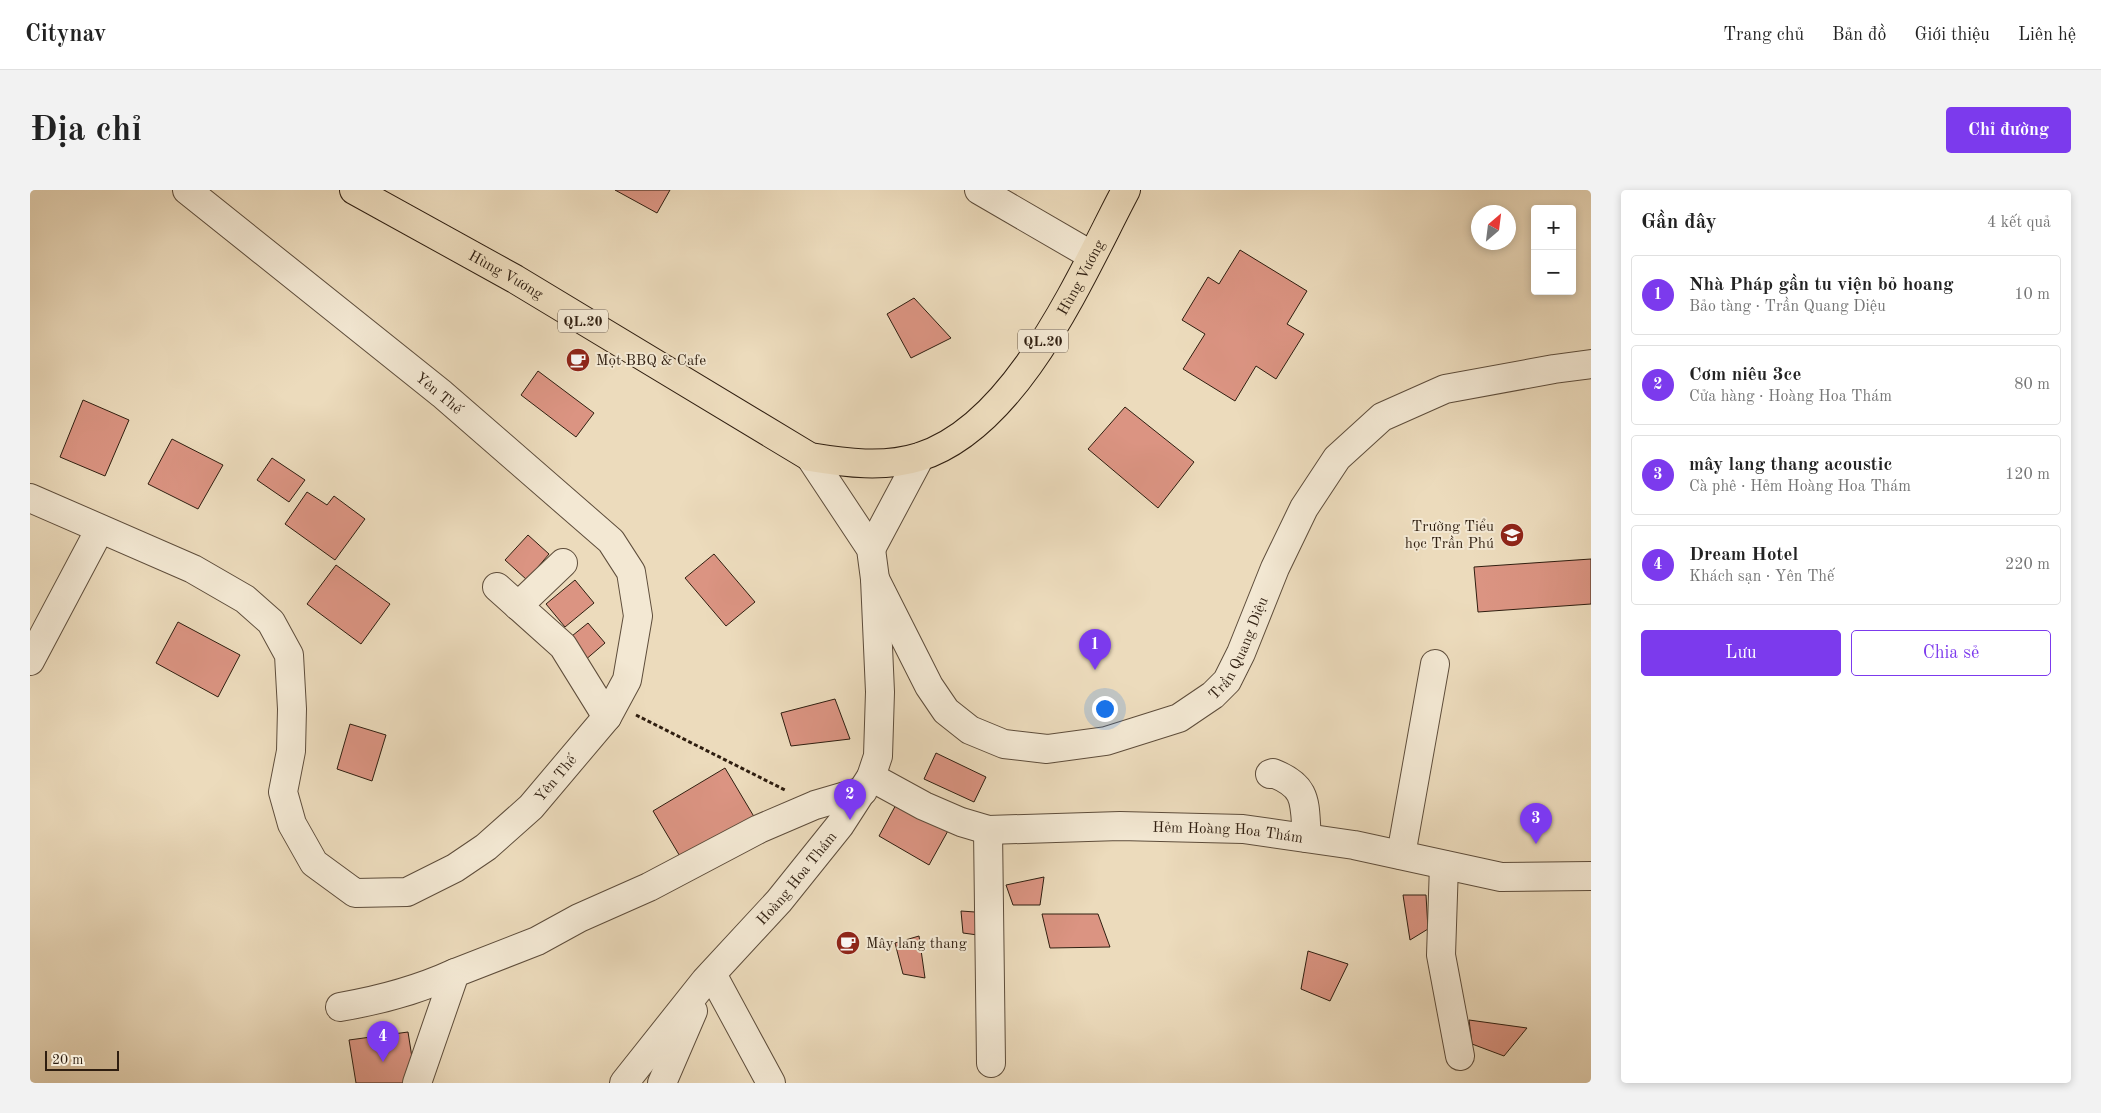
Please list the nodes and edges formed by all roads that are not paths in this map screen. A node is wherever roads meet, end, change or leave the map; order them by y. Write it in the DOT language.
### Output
graph roads {
  1 [pos="188,190"];
  2 [pos="354,190"];
  3 [pos="979,190"];
  4 [pos="1126,190"];
  5 [pos="1091,255"];
  6 [pos="1591,364"];
  7 [pos="810,457"];
  8 [pos="920,457"];
  9 [pos="30,498"];
  10 [pos="100,529"];
  11 [pos="871,549"];
  12 [pos="563,563"];
  13 [pos="875,579"];
  14 [pos="498,586"];
  15 [pos="518,606"];
  16 [pos="30,662"];
  17 [pos="1435,664"];
  18 [pos="611,711"];
  19 [pos="1270,774"];
  20 [pos="867,784"];
  21 [pos="988,830"];
  22 [pos="1307,838"];
  23 [pos="1401,855"];
  24 [pos="1444,865"];
  25 [pos="1591,876"];
  26 [pos="455,973"];
  27 [pos="708,978"];
  28 [pos="340,1007"];
  29 [pos="1460,1056"];
  30 [pos="991,1063"];
  31 [pos="417,1083"];
  32 [pos="624,1083"];
  33 [pos="662,1083"];
  34 [pos="771,1083"];
  1 -- 18 [label="street, Yên Thế"];
  2 -- 7 [label="highway, Hùng Vương / QL.20"];
  3 -- 5 [label="street"];
  4 -- 5 [label="highway, Hùng Vương / QL.20"];
  5 -- 8 [label="highway, Hùng Vương / QL.20"];
  6 -- 13 [label="street, Trần Quang Diệu"];
  7 -- 8 [label="highway, Hùng Vương"];
  7 -- 11 [label="street"];
  8 -- 11 [label="street"];
  9 -- 10 [label="street, Yên Thế"];
  10 -- 16 [label="street"];
  10 -- 18 [label="street, Yên Thế"];
  11 -- 13 [label="street, Hoàng Hoa Thám"];
  12 -- 15 [label="street"];
  13 -- 20 [label="street, Hoàng Hoa Thám"];
  14 -- 15 [label="street"];
  15 -- 18 [label="street"];
  17 -- 23 [label="street"];
  19 -- 22 [label="street"];
  20 -- 21 [label="street, Hẻm Hoàng Hoa Thám"];
  20 -- 26 [label="street"];
  20 -- 27 [label="street, Hoàng Hoa Thám"];
  21 -- 22 [label="street, Hẻm Hoàng Hoa Thám"];
  21 -- 30 [label="street"];
  22 -- 23 [label="street, Hẻm Hoàng Hoa Thám"];
  23 -- 24 [label="street, Hẻm Hoàng Hoa Thám"];
  24 -- 25 [label="street, Hẻm Hoàng Hoa Thám"];
  24 -- 29 [label="street"];
  26 -- 28 [label="street"];
  26 -- 31 [label="street"];
  27 -- 32 [label="street, Hoàng Hoa Thám"];
  27 -- 33 [label="street"];
  27 -- 34 [label="street"];
}
